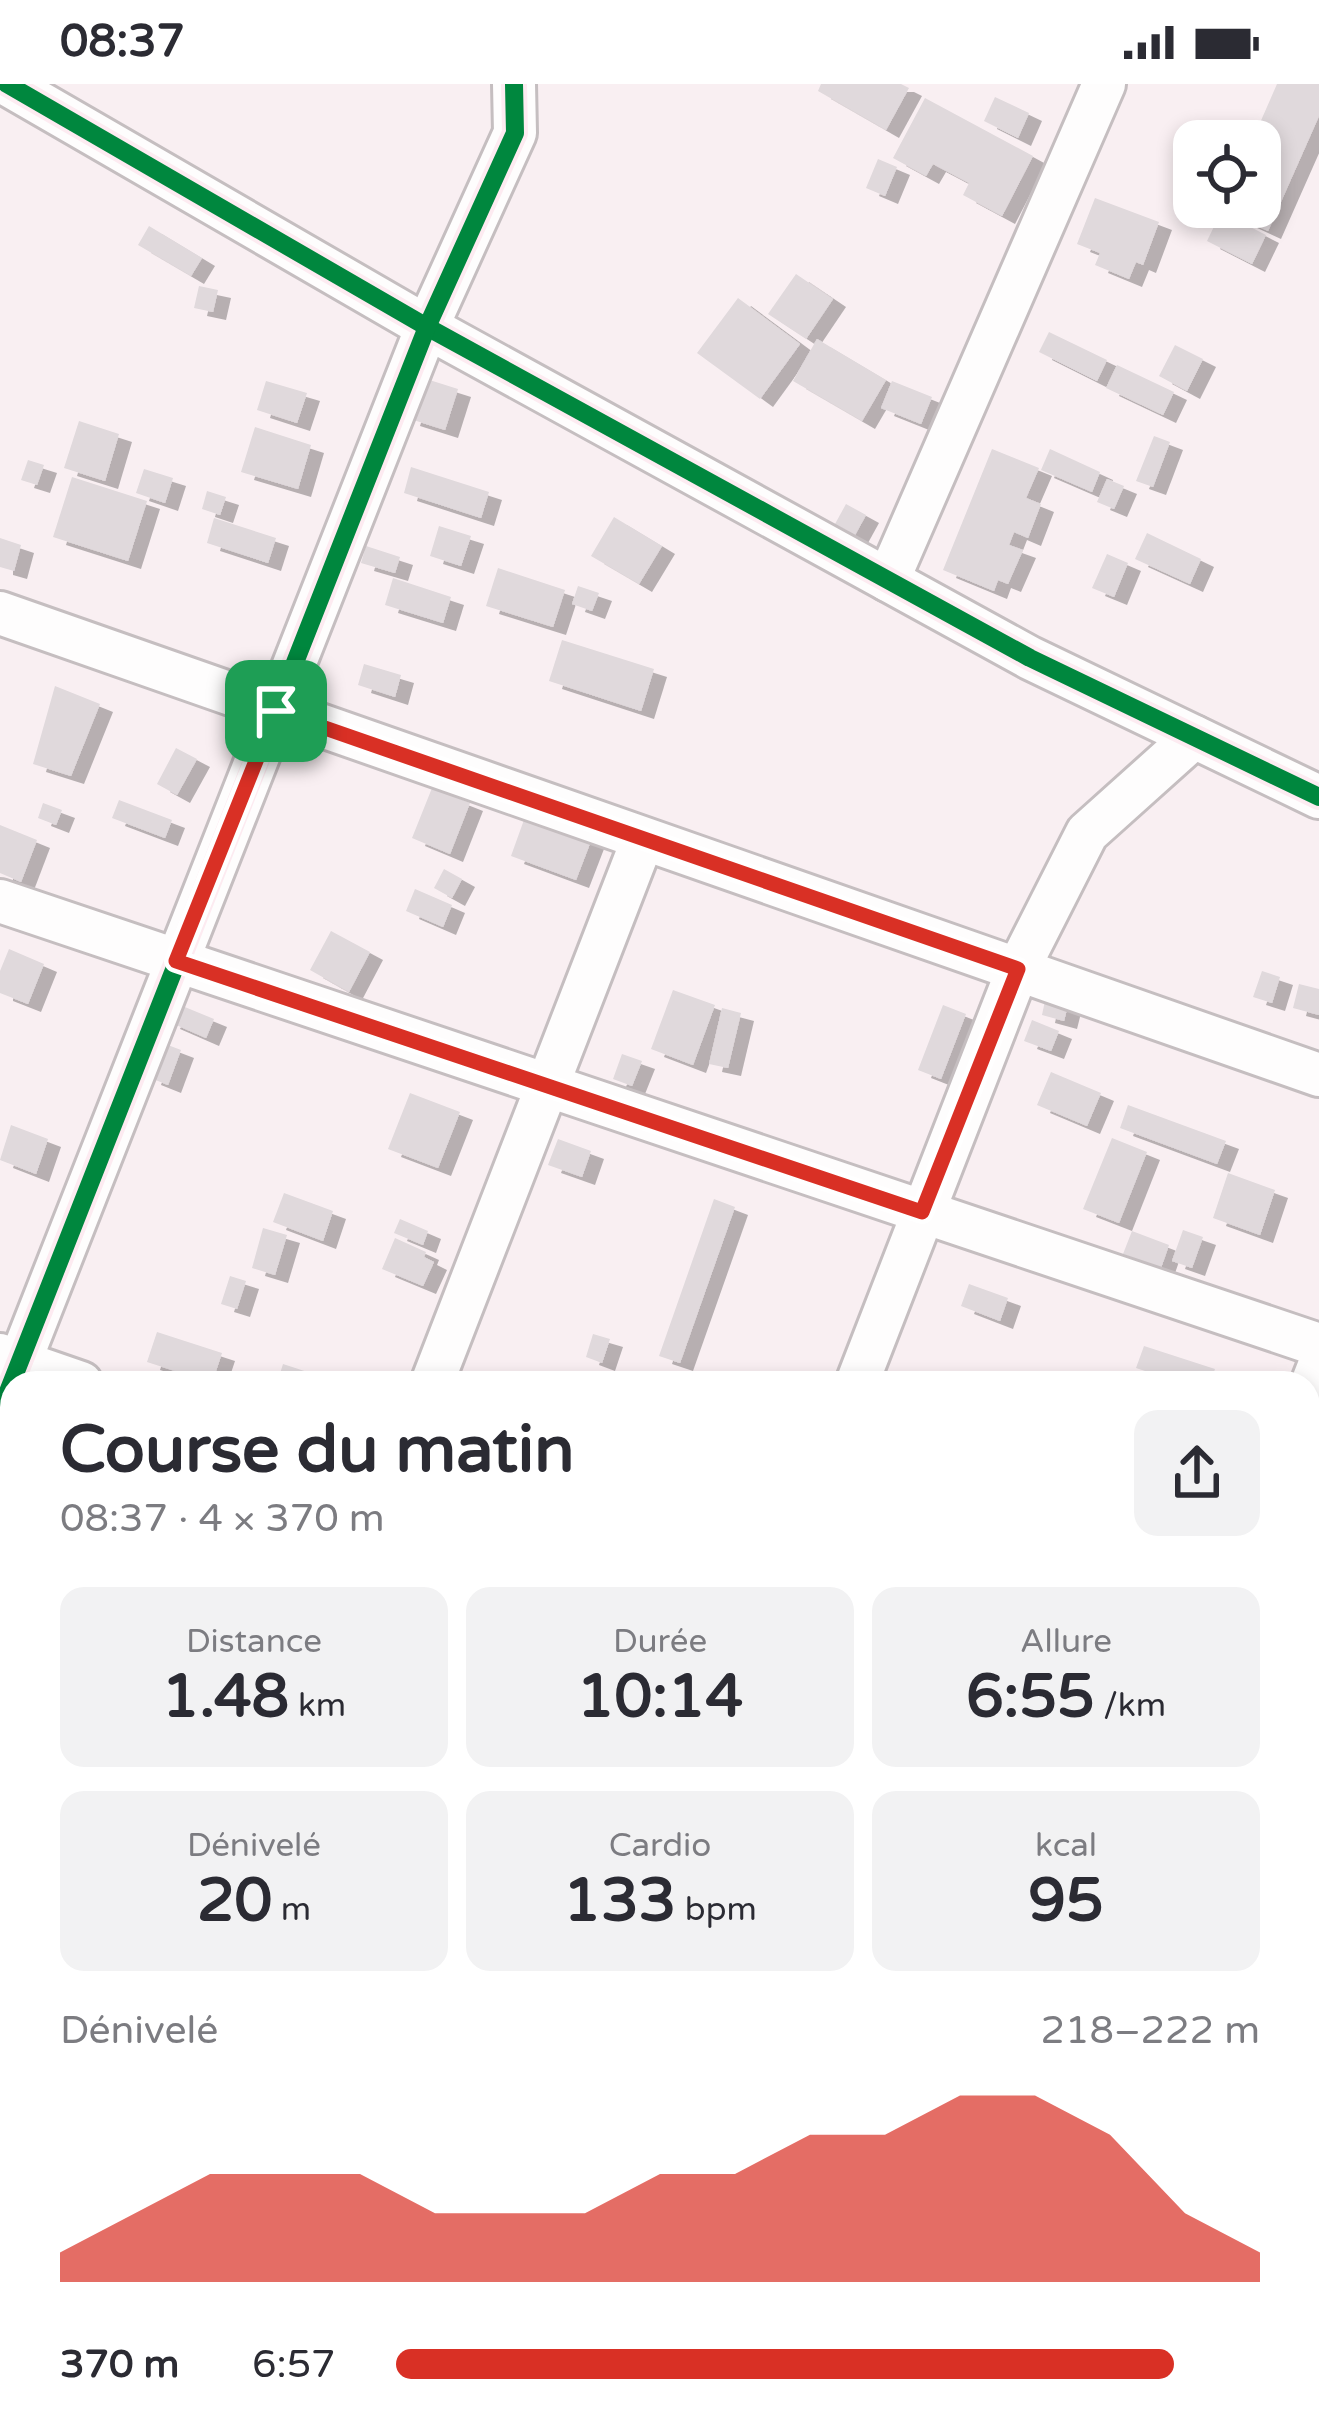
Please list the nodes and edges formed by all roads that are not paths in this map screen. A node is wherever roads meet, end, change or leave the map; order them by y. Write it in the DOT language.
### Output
graph roads {
  1 [pos="7,84"];
  2 [pos="514,84"];
  3 [pos="1104,84"];
  4 [pos="427,327"];
  5 [pos="888,580"];
  6 [pos="0,613"];
  7 [pos="276,711"];
  8 [pos="1194,737"];
  9 [pos="1319,797"];
  10 [pos="643,839"];
  11 [pos="0,901"];
  12 [pos="176,961"];
  13 [pos="1018,969"];
  14 [pos="1319,1076"];
  15 [pos="546,1085"];
  16 [pos="922,1212"];
  17 [pos="1319,1345"];
  18 [pos="10,1358"];
  19 [pos="47,1371"];
  20 [pos="437,1371"];
  21 [pos="862,1371"];
  1 -- 4 [label="street"];
  2 -- 4 [label="street"];
  3 -- 5 [label="street"];
  4 -- 5 [label="street"];
  4 -- 7 [label="street"];
  5 -- 8 [label="street"];
  6 -- 7 [label="street"];
  7 -- 10 [label="street"];
  7 -- 12 [label="street"];
  8 -- 9 [label="street"];
  8 -- 13 [label="street"];
  10 -- 13 [label="street"];
  10 -- 15 [label="street"];
  11 -- 12 [label="street"];
  12 -- 15 [label="street"];
  12 -- 18 [label="street"];
  13 -- 14 [label="street"];
  13 -- 16 [label="street"];
  15 -- 16 [label="street"];
  15 -- 20 [label="street"];
  16 -- 17 [label="street"];
  16 -- 21 [label="street"];
  18 -- 19 [label="street"];
}
